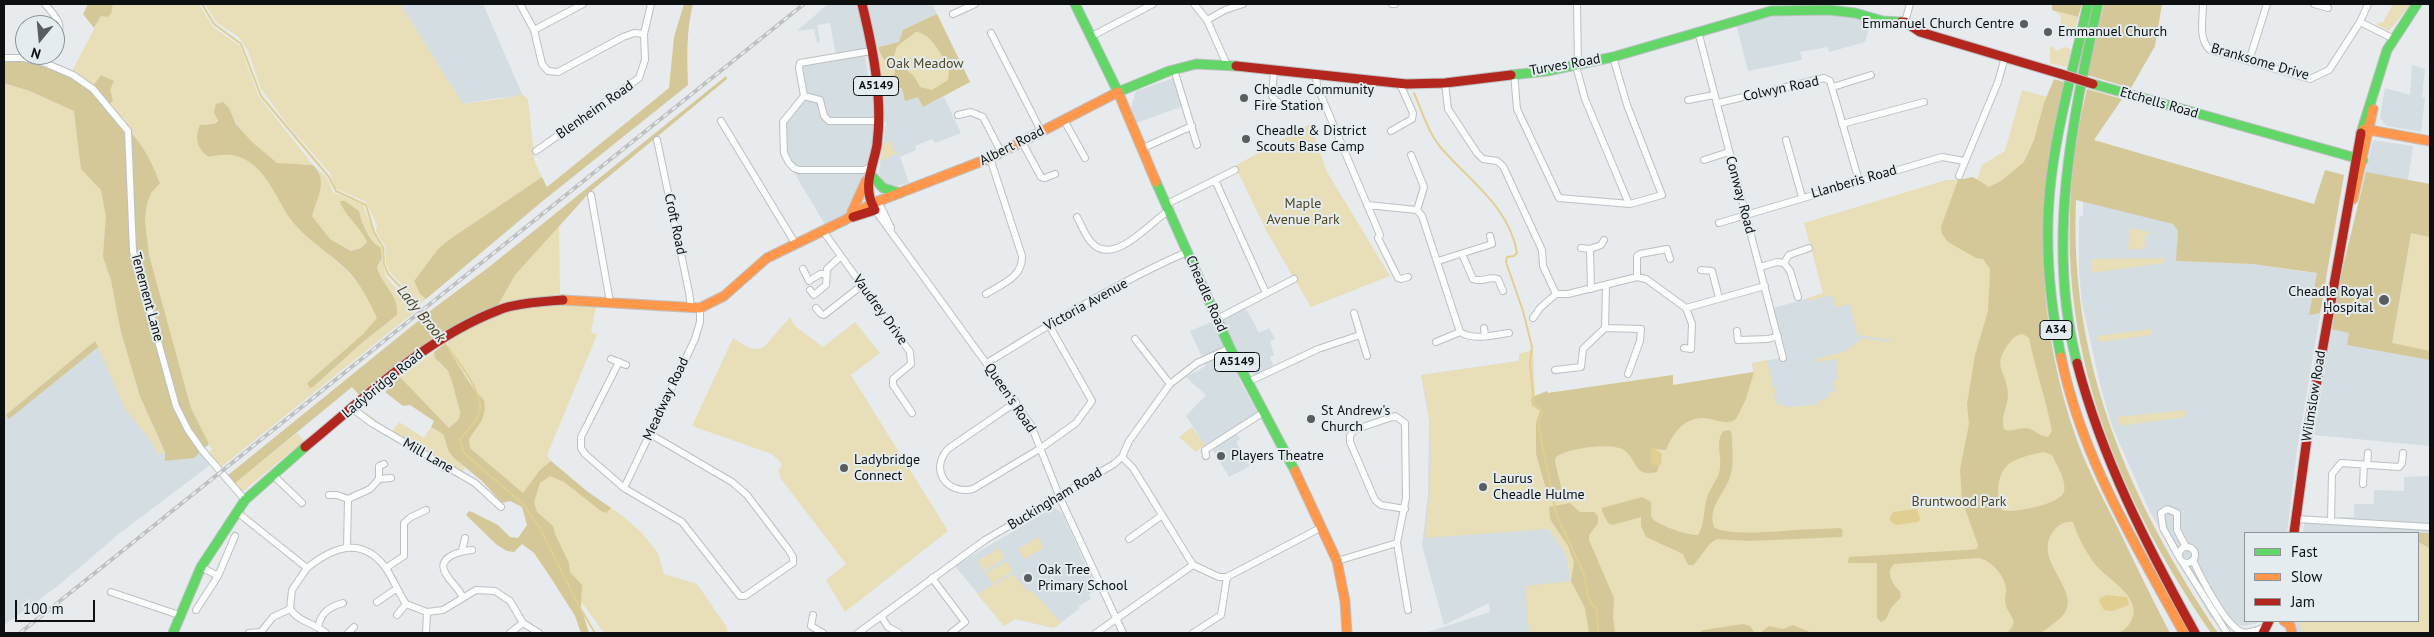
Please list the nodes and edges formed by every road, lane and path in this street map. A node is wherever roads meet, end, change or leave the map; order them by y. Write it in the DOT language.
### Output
graph roads {
  1 [pos="45,4"];
  2 [pos="520,4"];
  3 [pos="582,4"];
  4 [pos="651,4"];
  5 [pos="862,4"];
  6 [pos="975,4"];
  7 [pos="1075,4"];
  8 [pos="1153,4"];
  9 [pos="1194,4"];
  10 [pos="1243,4"];
  11 [pos="1577,4"];
  12 [pos="1910,4"];
  13 [pos="2088,4"];
  14 [pos="2098,4"];
  15 [pos="2203,4"];
  16 [pos="2267,4"];
  17 [pos="2314,4"];
  18 [pos="2368,4"];
  19 [pos="2416,4"];
  20 [pos="1838,7"];
  21 [pos="1769,8"];
  22 [pos="2328,8"];
  23 [pos="953,14"];
  24 [pos="53,15"];
  25 [pos="1207,20"];
  26 [pos="1904,22"];
  27 [pos="2360,22"];
  28 [pos="534,30"];
  29 [pos="1698,32"];
  30 [pos="991,33"];
  31 [pos="644,34"];
  32 [pos="1095,34"];
  33 [pos="2394,39"];
  34 [pos="871,51"];
  35 [pos="1613,57"];
  36 [pos="2005,57"];
  37 [pos="4,58"];
  38 [pos="2249,61"];
  39 [pos="1227,65"];
  40 [pos="1577,66"];
  41 [pos="1274,71"];
  42 [pos="1514,73"];
  43 [pos="1872,75"];
  44 [pos="1176,76"];
  45 [pos="1316,76"];
  46 [pos="1445,83"];
  47 [pos="1400,84"];
  48 [pos="1833,87"];
  49 [pos="1118,92"];
  50 [pos="1714,95"];
  51 [pos="804,96"];
  52 [pos="1688,100"];
  53 [pos="1924,102"];
  54 [pos="1718,103"];
  55 [pos="1287,106"];
  56 [pos="979,108"];
  57 [pos="958,115"];
  58 [pos="983,117"];
  59 [pos="1064,120"];
  60 [pos="721,121"];
  61 [pos="878,121"];
  62 [pos="1842,124"];
  63 [pos="1192,126"];
  64 [pos="2366,129"];
  65 [pos="1041,131"];
  66 [pos="1391,131"];
  67 [pos="657,140"];
  68 [pos="1786,140"];
  69 [pos="2430,141"];
  70 [pos="1022,142"];
  71 [pos="2358,143"];
  72 [pos="1198,145"];
  73 [pos="1141,148"];
  74 [pos="2318,149"];
  75 [pos="536,151"];
  76 [pos="1002,152"];
  77 [pos="1729,152"];
  78 [pos="1411,154"];
  79 [pos="990,158"];
  80 [pos="1085,158"];
  81 [pos="1704,160"];
  82 [pos="1964,161"];
  83 [pos="2358,163"];
  84 [pos="1235,170"];
  85 [pos="870,172"];
  86 [pos="1055,174"];
  87 [pos="1959,176"];
  88 [pos="1215,180"];
  89 [pos="1859,181"];
  90 [pos="903,192"];
  91 [pos="591,195"];
  92 [pos="1802,197"];
  93 [pos="1629,204"];
  94 [pos="1367,205"];
  95 [pos="876,206"];
  96 [pos="1166,208"];
  97 [pos="1417,210"];
  98 [pos="1746,215"];
  99 [pos="1078,218"];
  100 [pos="848,219"];
  101 [pos="1719,223"];
  102 [pos="823,231"];
  103 [pos="1490,236"];
  104 [pos="1604,240"];
  105 [pos="795,243"];
  106 [pos="1582,248"];
  107 [pos="1808,248"];
  108 [pos="1590,249"];
  109 [pos="1188,252"];
  110 [pos="1462,254"];
  111 [pos="841,256"];
  112 [pos="1670,259"];
  113 [pos="1438,261"];
  114 [pos="1784,263"];
  115 [pos="1760,267"];
  116 [pos="804,269"];
  117 [pos="1702,270"];
  118 [pos="826,274"];
  119 [pos="1408,277"];
  120 [pos="1637,277"];
  121 [pos="1294,279"];
  122 [pos="861,286"];
  123 [pos="1606,286"];
  124 [pos="1765,286"];
  125 [pos="1592,289"];
  126 [pos="810,290"];
  127 [pos="1503,291"];
  128 [pos="1266,293"];
  129 [pos="986,294"];
  130 [pos="1556,294"];
  131 [pos="1798,297"];
  132 [pos="1719,298"];
  133 [pos="610,302"];
  134 [pos="695,308"];
  135 [pos="816,308"];
  136 [pos="1686,308"];
  137 [pos="1354,313"];
  138 [pos="1533,318"];
  139 [pos="1217,319"];
  140 [pos="1049,325"];
  141 [pos="1484,328"];
  142 [pos="1605,328"];
  143 [pos="1737,331"];
  144 [pos="1460,332"];
  145 [pos="1509,333"];
  146 [pos="1360,335"];
  147 [pos="1486,336"];
  148 [pos="1778,336"];
  149 [pos="1135,340"];
  150 [pos="1436,342"];
  151 [pos="1230,348"];
  152 [pos="1684,348"];
  153 [pos="1367,356"];
  154 [pos="1783,358"];
  155 [pos="611,359"];
  156 [pos="619,362"];
  157 [pos="987,363"];
  158 [pos="626,365"];
  159 [pos="1555,370"];
  160 [pos="1628,374"];
  161 [pos="1248,382"];
  162 [pos="1170,384"];
  163 [pos="1016,402"];
  164 [pos="353,408"];
  165 [pos="1264,412"];
  166 [pos="912,413"];
  167 [pos="650,434"];
  168 [pos="1041,448"];
  169 [pos="2368,453"];
  170 [pos="2403,453"];
  171 [pos="1206,456"];
  172 [pos="1122,457"];
  173 [pos="384,464"];
  174 [pos="2366,465"];
  175 [pos="272,474"];
  176 [pos="391,478"];
  177 [pos="379,479"];
  178 [pos="2363,484"];
  179 [pos="624,488"];
  180 [pos="329,495"];
  181 [pos="1060,498"];
  182 [pos="348,499"];
  183 [pos="246,500"];
  184 [pos="302,503"];
  185 [pos="501,507"];
  186 [pos="1405,509"];
  187 [pos="426,510"];
  188 [pos="237,512"];
  189 [pos="1161,516"];
  190 [pos="2296,519"];
  191 [pos="2331,522"];
  192 [pos="1322,527"];
  193 [pos="2430,527"];
  194 [pos="2294,532"];
  195 [pos="235,536"];
  196 [pos="464,538"];
  197 [pos="1129,540"];
  198 [pos="1397,543"];
  199 [pos="347,547"];
  200 [pos="2186,547"];
  201 [pos="462,550"];
  202 [pos="472,550"];
  203 [pos="2180,559"];
  204 [pos="2193,560"];
  205 [pos="1337,561"];
  206 [pos="2154,561"];
  207 [pos="2145,564"];
  208 [pos="1192,565"];
  209 [pos="201,567"];
  210 [pos="307,568"];
  211 [pos="386,568"];
  212 [pos="218,576"];
  213 [pos="1227,577"];
  214 [pos="932,578"];
  215 [pos="396,589"];
  216 [pos="111,592"];
  217 [pos="462,596"];
  218 [pos="377,602"];
  219 [pos="343,603"];
  220 [pos="406,604"];
  221 [pos="290,609"];
  222 [pos="196,610"];
  223 [pos="1408,610"];
  224 [pos="427,612"];
  225 [pos="179,615"];
  226 [pos="397,615"];
  227 [pos="813,615"];
  228 [pos="881,616"];
  229 [pos="1115,620"];
  230 [pos="523,622"];
  231 [pos="2268,625"];
  232 [pos="318,626"];
  233 [pos="354,627"];
  234 [pos="262,632"];
  235 [pos="174,633"];
  236 [pos="249,633"];
  237 [pos="326,633"];
  238 [pos="348,633"];
  239 [pos="426,633"];
  240 [pos="510,633"];
  241 [pos="539,633"];
  242 [pos="823,633"];
  243 [pos="858,633"];
  244 [pos="899,633"];
  245 [pos="952,633"];
  246 [pos="1096,633"];
  247 [pos="1123,633"];
  248 [pos="1193,633"];
  249 [pos="1347,633"];
  250 [pos="2175,633"];
  251 [pos="2184,633"];
  252 [pos="2195,633"];
  253 [pos="2202,633"];
  254 [pos="2227,633"];
  1 -- 24 [label="street"];
  2 -- 28 [label="street"];
  3 -- 28 [label="street"];
  4 -- 31 [label="street, Blenheim Road"];
  5 -- 34 [label="main road, A5149"];
  6 -- 23 [label="street"];
  7 -- 32 [label="main road, Cheadle Road"];
  8 -- 32 [label="street"];
  9 -- 25 [label="street"];
  10 -- 25 [label="street"];
  11 -- 40 [label="street"];
  12 -- 26 [label="street"];
  13 -- 207 [label="main road, A34"];
  14 -- 206 [label="main road, A34"];
  15 -- 38 [label="street, Branksome Drive"];
  16 -- 38 [label="street"];
  17 -- 22 [label="street"];
  18 -- 27 [label="street, Branksome Drive"];
  19 -- 33 [label="main road, Wilmslow Road"];
  20 -- 21 [label="main road, Turves Road"];
  20 -- 26 [label="main road, Turves Road"];
  21 -- 29 [label="main road, Turves Road"];
  25 -- 39 [label="street"];
  26 -- 36 [label="main road, Turves Road"];
  27 -- 33 [label="street"];
  27 -- 38 [label="street, Branksome Drive"];
  28 -- 31 [label="street"];
  29 -- 35 [label="main road, Turves Road"];
  29 -- 50 [label="street, Conway Road"];
  30 -- 65 [label="street"];
  31 -- 75 [label="street, Blenheim Road"];
  32 -- 49 [label="main road, Cheadle Road"];
  33 -- 64 [label="main road, Wilmslow Road"];
  34 -- 51 [label="street"];
  34 -- 61 [label="main road, A5149"];
  35 -- 40 [label="main road, Turves Road"];
  35 -- 93 [label="street"];
  36 -- 74 [label="main road, Etchells Road, bridge"];
  36 -- 82 [label="street"];
  37 -- 183 [label="street, Tenement Lane"];
  39 -- 41 [label="main road, Turves Road"];
  39 -- 49 [label="main road, Turves Road"];
  40 -- 42 [label="main road, Turves Road"];
  40 -- 93 [label="street"];
  41 -- 45 [label="main road, Turves Road"];
  41 -- 55 [label="street"];
  42 -- 46 [label="main road, Turves Road"];
  42 -- 93 [label="street"];
  43 -- 48 [label="street"];
  44 -- 63 [label="street"];
  45 -- 47 [label="main road, Turves Road"];
  45 -- 94 [label="street"];
  46 -- 47 [label="main road, Turves Road"];
  46 -- 130 [label="street"];
  47 -- 66 [label="street"];
  48 -- 54 [label="street, Colwyn Road"];
  48 -- 62 [label="street, Colwyn Road"];
  49 -- 59 [label="main road, Albert Road"];
  49 -- 73 [label="main road, Cheadle Road / A5149"];
  50 -- 52 [label="street"];
  50 -- 54 [label="street, Conway Road"];
  51 -- 61 [label="street"];
  51 -- 85 [label="street"];
  53 -- 62 [label="street"];
  54 -- 77 [label="street, Conway Road"];
  56 -- 58 [label="street"];
  57 -- 58 [label="street"];
  58 -- 76 [label="street"];
  59 -- 65 [label="main road, Albert Road"];
  59 -- 80 [label="street"];
  60 -- 105 [label="street"];
  61 -- 85 [label="main road, A5149"];
  62 -- 89 [label="street, Colwyn Road"];
  63 -- 72 [label="street"];
  63 -- 73 [label="street"];
  64 -- 69 [label="main road"];
  64 -- 71 [label="main road, Wilmslow Road"];
  64 -- 83 [label="main road, Wilmslow Road"];
  65 -- 70 [label="main road, Albert Road"];
  67 -- 134 [label="street, Croft Road"];
  68 -- 92 [label="street"];
  70 -- 76 [label="main road, Albert Road"];
  70 -- 86 [label="street"];
  71 -- 74 [label="main road"];
  71 -- 83 [label="main road, Wilmslow Road"];
  73 -- 96 [label="main road, Cheadle Road / A5149"];
  74 -- 83 [label="main road, Etchells Road"];
  76 -- 79 [label="main road, Albert Road"];
  77 -- 81 [label="street"];
  77 -- 98 [label="street, Conway Road"];
  78 -- 97 [label="street"];
  79 -- 90 [label="main road, Albert Road"];
  79 -- 129 [label="street"];
  82 -- 87 [label="street"];
  82 -- 89 [label="street, Llanberis Road"];
  83 -- 190 [label="main road, Wilmslow Road"];
  84 -- 88 [label="street"];
  85 -- 90 [label="main road"];
  85 -- 95 [label="main road, A5149"];
  85 -- 100 [label="main road, A5149"];
  88 -- 96 [label="street"];
  88 -- 128 [label="street"];
  89 -- 92 [label="street, Llanberis Road"];
  90 -- 95 [label="main road, Albert Road"];
  91 -- 133 [label="street"];
  92 -- 98 [label="street, Llanberis Road"];
  94 -- 97 [label="street"];
  94 -- 119 [label="street"];
  95 -- 100 [label="main road, Albert Road"];
  95 -- 157 [label="street, Queen's Road"];
  96 -- 99 [label="street"];
  96 -- 109 [label="main road, Cheadle Road / A5149"];
  97 -- 113 [label="street"];
  98 -- 101 [label="street, Llanberis Road"];
  98 -- 115 [label="street, Conway Road"];
  100 -- 102 [label="main road, Ladybridge Road"];
  102 -- 105 [label="main road, Ladybridge Road"];
  102 -- 111 [label="street, Vaudrey Drive"];
  103 -- 110 [label="street"];
  104 -- 108 [label="street"];
  105 -- 134 [label="main road, Ladybridge Road"];
  106 -- 108 [label="street"];
  107 -- 114 [label="street"];
  108 -- 125 [label="street"];
  109 -- 139 [label="main road, Cheadle Road / A5149"];
  109 -- 140 [label="street, Victoria Avenue"];
  110 -- 113 [label="street"];
  110 -- 127 [label="street"];
  111 -- 118 [label="street"];
  111 -- 122 [label="street, Vaudrey Drive"];
  112 -- 120 [label="street"];
  113 -- 144 [label="street"];
  114 -- 115 [label="street"];
  114 -- 131 [label="street"];
  115 -- 124 [label="street, Conway Road"];
  116 -- 118 [label="street"];
  117 -- 132 [label="street"];
  118 -- 126 [label="street"];
  120 -- 123 [label="street"];
  120 -- 136 [label="street"];
  121 -- 128 [label="street"];
  122 -- 135 [label="street"];
  122 -- 166 [label="street, Vaudrey Drive"];
  123 -- 125 [label="street"];
  123 -- 142 [label="street"];
  124 -- 132 [label="street"];
  124 -- 148 [label="street, Conway Road"];
  125 -- 130 [label="street"];
  128 -- 139 [label="street"];
  130 -- 138 [label="street"];
  132 -- 136 [label="street"];
  133 -- 134 [label="main road, Ladybridge Road"];
  133 -- 164 [label="main road, Ladybridge Road"];
  134 -- 167 [label="street, Meadway Road"];
  136 -- 152 [label="street"];
  137 -- 146 [label="street"];
  139 -- 151 [label="main road, Cheadle Road / A5149"];
  140 -- 157 [label="street, Victoria Avenue"];
  140 -- 168 [label="street"];
  141 -- 147 [label="street"];
  142 -- 159 [label="street"];
  142 -- 160 [label="street"];
  143 -- 148 [label="street"];
  144 -- 147 [label="street"];
  144 -- 150 [label="street"];
  145 -- 147 [label="street"];
  146 -- 153 [label="street"];
  146 -- 161 [label="street"];
  148 -- 154 [label="street, Conway Road"];
  149 -- 162 [label="street"];
  151 -- 161 [label="main road, Cheadle Road / A5149"];
  151 -- 162 [label="street"];
  155 -- 156 [label="street"];
  156 -- 158 [label="street"];
  156 -- 179 [label="street"];
  157 -- 163 [label="street, Queen's Road"];
  161 -- 165 [label="main road, Cheadle Road / A5149"];
  162 -- 172 [label="street"];
  163 -- 168 [label="street, Queen's Road"];
  163 -- 168 [label="street"];
  164 -- 175 [label="main road, Ladybridge Road"];
  164 -- 185 [label="street, Mill Lane"];
  165 -- 171 [label="street"];
  165 -- 192 [label="main road, Cheadle Road / A5149"];
  167 -- 179 [label="street, Meadway Road"];
  167 -- 179 [label="street"];
  168 -- 181 [label="street, Queen's Road"];
  169 -- 174 [label="street"];
  170 -- 174 [label="street"];
  172 -- 181 [label="street, Buckingham Road"];
  172 -- 189 [label="street"];
  173 -- 177 [label="street"];
  174 -- 178 [label="street"];
  174 -- 191 [label="street"];
  175 -- 183 [label="main road, Ladybridge Road"];
  175 -- 184 [label="street"];
  176 -- 177 [label="street"];
  177 -- 182 [label="street"];
  180 -- 182 [label="street"];
  181 -- 214 [label="street, Buckingham Road"];
  181 -- 229 [label="street, Queen's Road"];
  182 -- 199 [label="street"];
  183 -- 188 [label="main road, Ladybridge Road"];
  186 -- 186 [label="street"];
  186 -- 198 [label="street"];
  187 -- 211 [label="street"];
  188 -- 209 [label="main road, Ladybridge Road"];
  188 -- 210 [label="street"];
  189 -- 197 [label="street"];
  189 -- 208 [label="street"];
  190 -- 191 [label="street"];
  190 -- 194 [label="main road, Wilmslow Road"];
  191 -- 193 [label="street"];
  192 -- 205 [label="main road, Cheadle Road / A5149"];
  192 -- 213 [label="street"];
  195 -- 212 [label="street"];
  196 -- 201 [label="street"];
  198 -- 205 [label="street"];
  198 -- 223 [label="street"];
  199 -- 210 [label="street"];
  199 -- 211 [label="street"];
  200 -- 203 [label="street"];
  200 -- 203 [label="street"];
  200 -- 204 [label="street"];
  201 -- 202 [label="street"];
  201 -- 217 [label="street"];
  203 -- 204 [label="street"];
  203 -- 254 [label="street"];
  204 -- 231 [label="street"];
  205 -- 249 [label="main road, Cheadle Road / A5149"];
  206 -- 252 [label="main road, A34"];
  206 -- 253 [label="main road"];
  207 -- 250 [label="main road"];
  207 -- 251 [label="main road, A34"];
  208 -- 213 [label="street"];
  208 -- 229 [label="street"];
  209 -- 212 [label="street"];
  209 -- 225 [label="main road, Ladybridge Road"];
  210 -- 221 [label="street"];
  211 -- 215 [label="street"];
  212 -- 222 [label="street"];
  213 -- 248 [label="street"];
  214 -- 228 [label="street, Buckingham Road"];
  214 -- 245 [label="street"];
  215 -- 218 [label="street"];
  215 -- 220 [label="street"];
  216 -- 225 [label="street"];
  217 -- 224 [label="street"];
  217 -- 230 [label="street"];
  219 -- 232 [label="street"];
  220 -- 224 [label="street"];
  220 -- 226 [label="street"];
  221 -- 232 [label="street"];
  221 -- 234 [label="street"];
  224 -- 239 [label="street"];
  225 -- 235 [label="main road, Ladybridge Road"];
  227 -- 242 [label="street"];
  228 -- 243 [label="street, Buckingham Road"];
  228 -- 244 [label="street"];
  229 -- 246 [label="street"];
  229 -- 247 [label="street, Queen's Road"];
  230 -- 240 [label="street"];
  230 -- 241 [label="street"];
  232 -- 237 [label="street"];
  233 -- 238 [label="street"];
  234 -- 236 [label="street"];
}
